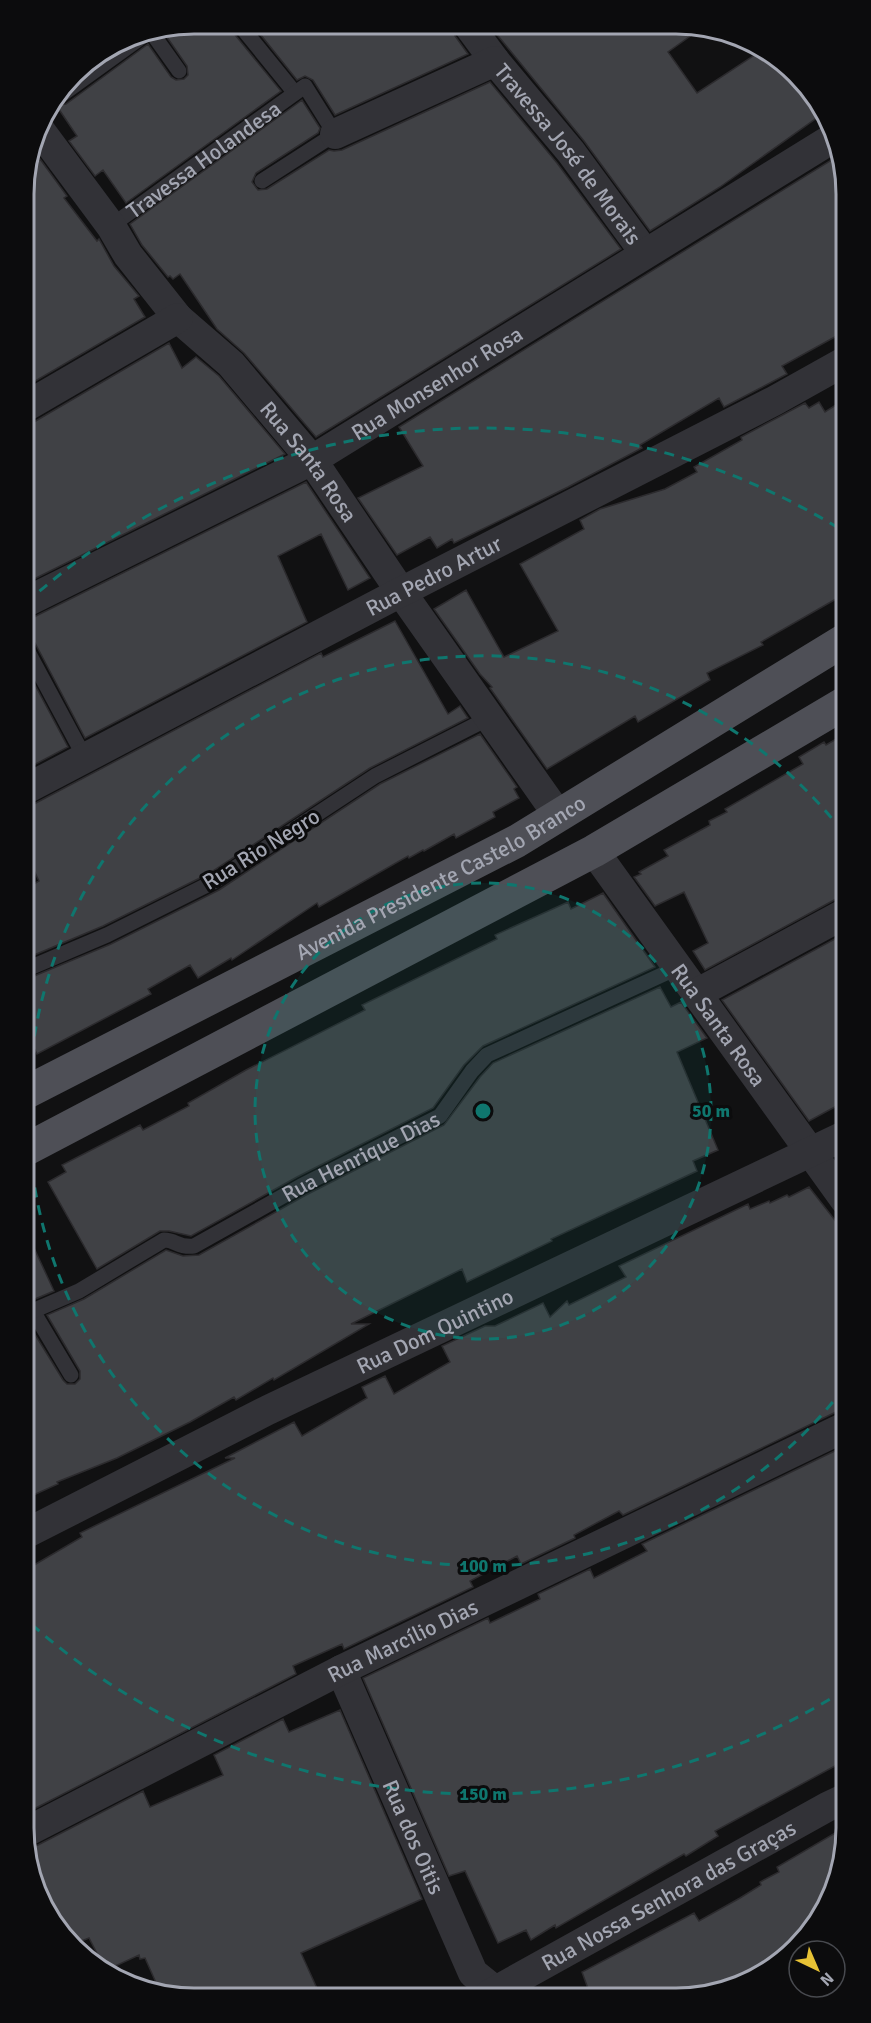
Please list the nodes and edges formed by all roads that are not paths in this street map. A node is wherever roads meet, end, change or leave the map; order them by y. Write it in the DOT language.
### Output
graph roads {
  1 [pos="247,34"];
  2 [pos="474,34"];
  3 [pos="157,40"];
  4 [pos="116,55"];
  5 [pos="495,62"];
  6 [pos="179,71"];
  7 [pos="82,80"];
  8 [pos="295,93"];
  9 [pos="335,134"];
  10 [pos="46,138"];
  11 [pos="827,142"];
  12 [pos="262,182"];
  13 [pos="111,226"];
  14 [pos="645,253"];
  15 [pos="178,318"];
  16 [pos="836,366"];
  17 [pos="35,401"];
  18 [pos="312,460"];
  19 [pos="400,592"];
  20 [pos="35,598"];
  21 [pos="836,645"];
  22 [pos="35,664"];
  23 [pos="836,708"];
  24 [pos="489,718"];
  25 [pos="85,758"];
  26 [pos="35,784"];
  27 [pos="558,815"];
  28 [pos="594,851"];
  29 [pos="836,918"];
  30 [pos="35,966"];
  31 [pos="677,968"];
  32 [pos="696,994"];
  33 [pos="34,1088"];
  34 [pos="836,1140"];
  35 [pos="34,1145"];
  36 [pos="810,1151"];
  37 [pos="836,1187"];
  38 [pos="34,1310"];
  39 [pos="34,1319"];
  40 [pos="70,1375"];
  41 [pos="836,1431"];
  42 [pos="34,1529"];
  43 [pos="341,1670"];
  44 [pos="836,1803"];
  45 [pos="34,1828"];
  46 [pos="490,1988"];
  47 [pos="504,1988"];
  1 -- 8 [label="lane, Travessa Holandesa"];
  2 -- 5 [label="street, Travessa José de Morais"];
  3 -- 6 [label="lane"];
  4 -- 7 [label="lane"];
  5 -- 9 [label="street"];
  5 -- 14 [label="street, Travessa José de Morais"];
  8 -- 9 [label="lane, Travessa Holandesa"];
  8 -- 13 [label="lane, Travessa Holandesa"];
  9 -- 12 [label="lane"];
  10 -- 13 [label="street, Rua Santa Rosa"];
  11 -- 14 [label="street, Rua Monsenhor Rosa"];
  13 -- 15 [label="street, Rua Santa Rosa"];
  14 -- 18 [label="street, Rua Monsenhor Rosa"];
  15 -- 17 [label="street"];
  15 -- 18 [label="street, Rua Santa Rosa"];
  16 -- 19 [label="street, Rua Pedro Artur"];
  18 -- 19 [label="street, Rua Santa Rosa"];
  18 -- 20 [label="street, Rua Monsenhor Rosa"];
  19 -- 24 [label="street, Rua Santa Rosa"];
  19 -- 25 [label="street, Rua Pedro Artur"];
  21 -- 27 [label="main road, Avenida Presidente Castelo Branco"];
  22 -- 25 [label="lane"];
  23 -- 28 [label="main road"];
  24 -- 27 [label="street, Rua Santa Rosa"];
  24 -- 30 [label="lane, Rua Rio Negro"];
  25 -- 26 [label="street, Rua Pedro Artur"];
  27 -- 33 [label="main road, Avenida Presidente Castelo Branco"];
  28 -- 31 [label="street, Rua Santa Rosa"];
  28 -- 35 [label="main road"];
  29 -- 32 [label="street"];
  31 -- 32 [label="street, Rua Santa Rosa"];
  31 -- 38 [label="lane, Rua Henrique Dias"];
  32 -- 36 [label="street, Rua Santa Rosa"];
  34 -- 36 [label="street, Rua Dom Quintino"];
  36 -- 37 [label="street, Rua Santa Rosa"];
  36 -- 42 [label="street, Rua Dom Quintino"];
  39 -- 40 [label="lane"];
  41 -- 43 [label="street, Rua Marcílio Dias"];
  43 -- 45 [label="street, Rua Marcílio Dias"];
  43 -- 46 [label="street, Rua dos Oitis"];
  44 -- 47 [label="street, Rua Nossa Senhora das Graças"];
}
